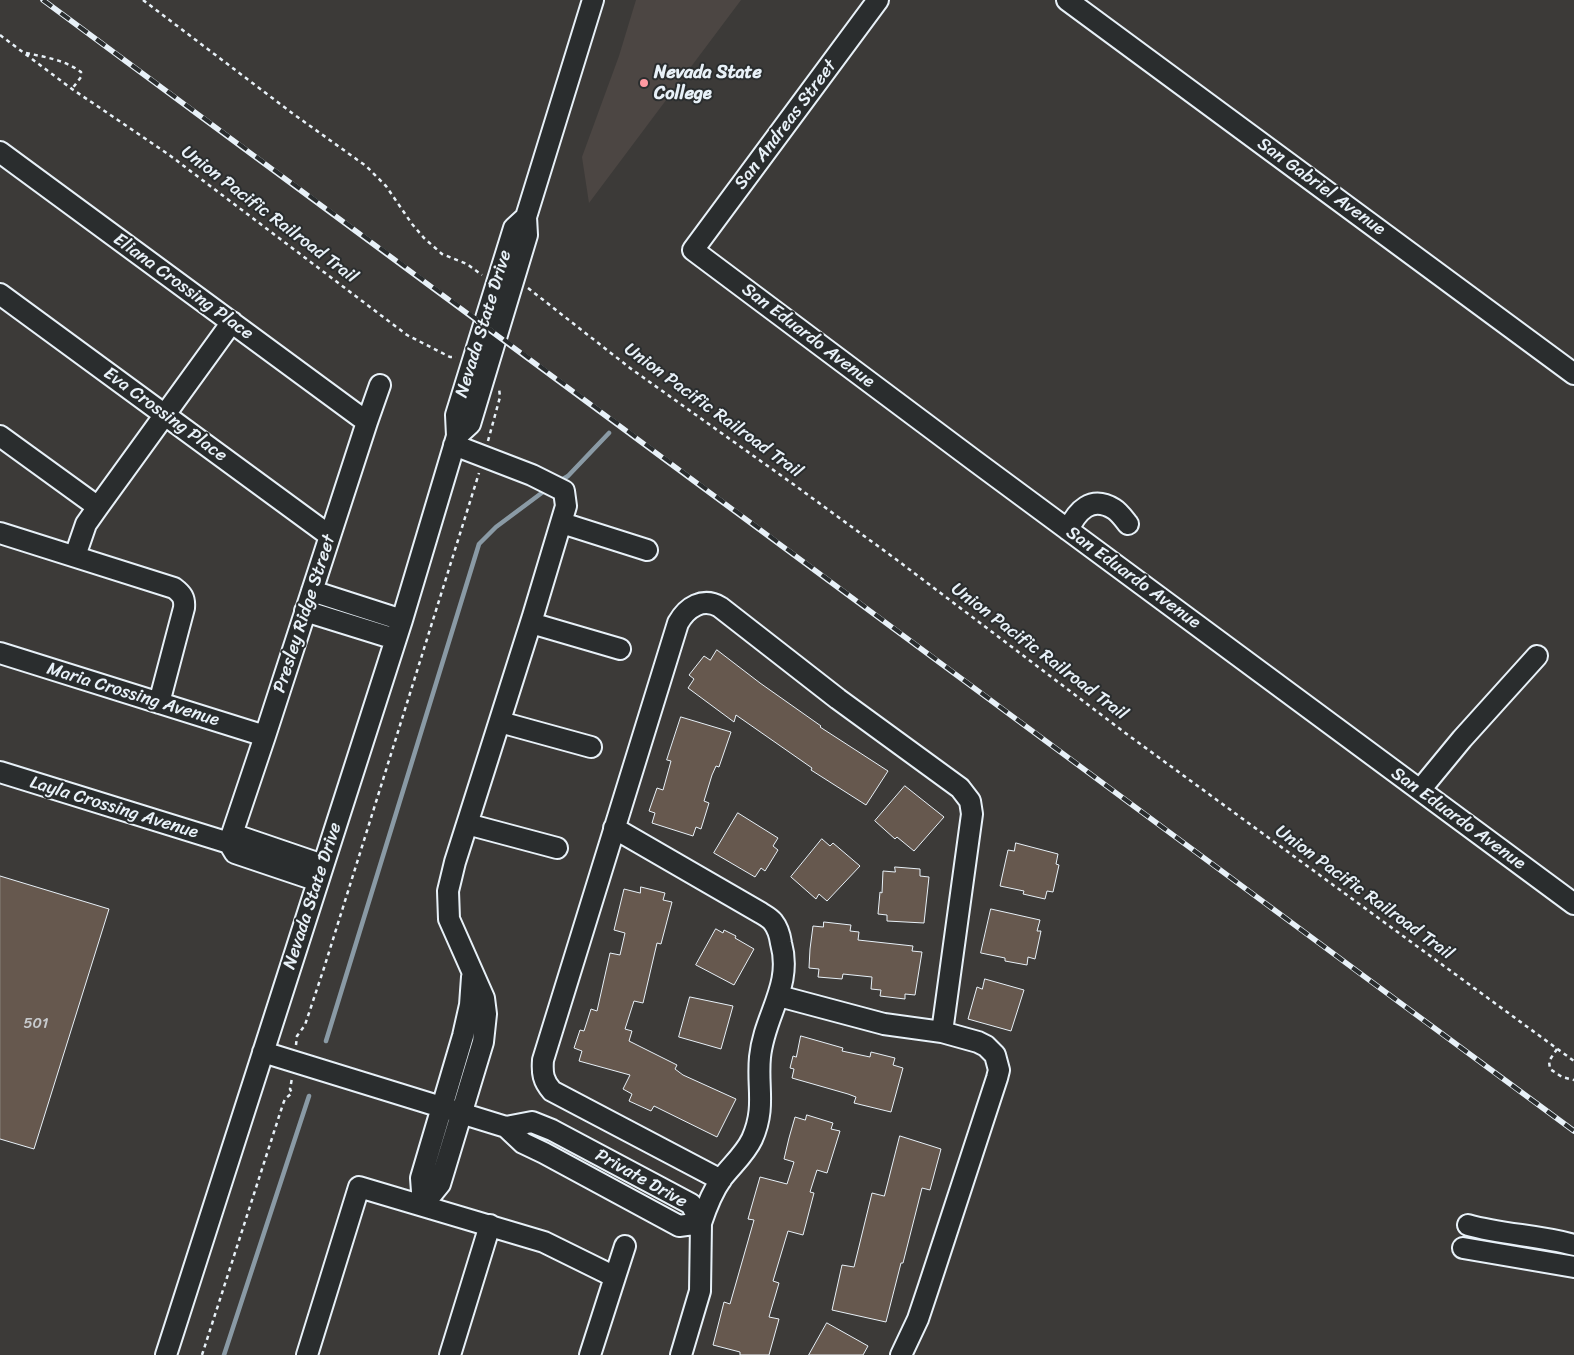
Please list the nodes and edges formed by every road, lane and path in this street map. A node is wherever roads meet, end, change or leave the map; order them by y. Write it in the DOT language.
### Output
graph roads {
  1 [pos="143,0"];
  2 [pos="593,0"];
  3 [pos="878,0"];
  4 [pos="1067,0"];
  5 [pos="0,35"];
  6 [pos="24,53"];
  7 [pos="72,89"];
  8 [pos="0,152"];
  9 [pos="526,217"];
  10 [pos="693,250"];
  11 [pos="481,283"];
  12 [pos="513,284"];
  13 [pos="0,294"];
  14 [pos="232,322"];
  15 [pos="459,353"];
  16 [pos="1574,374"];
  17 [pos="380,385"];
  18 [pos="500,397"];
  19 [pos="165,415"];
  20 [pos="367,422"];
  21 [pos="0,436"];
  22 [pos="455,441"];
  23 [pos="483,456"];
  24 [pos="98,507"];
  25 [pos="562,523"];
  26 [pos="1128,524"];
  27 [pos="1068,530"];
  28 [pos="0,533"];
  29 [pos="330,536"];
  30 [pos="647,550"];
  31 [pos="75,556"];
  32 [pos="312,591"];
  33 [pos="336,599"];
  34 [pos="305,611"];
  35 [pos="330,619"];
  36 [pos="531,623"];
  37 [pos="399,629"];
  38 [pos="620,649"];
  39 [pos="0,653"];
  40 [pos="1536,656"];
  41 [pos="159,703"];
  42 [pos="500,722"];
  43 [pos="265,736"];
  44 [pos="591,747"];
  45 [pos="0,772"];
  46 [pos="1420,790"];
  47 [pos="467,824"];
  48 [pos="614,828"];
  49 [pos="229,843"];
  50 [pos="556,848"];
  51 [pos="321,873"];
  52 [pos="1574,904"];
  53 [pos="473,971"];
  54 [pos="779,996"];
  55 [pos="942,1032"];
  56 [pos="298,1036"];
  57 [pos="1557,1049"];
  58 [pos="263,1052"];
  59 [pos="1574,1061"];
  60 [pos="1574,1080"];
  61 [pos="290,1088"];
  62 [pos="442,1108"];
  63 [pos="462,1114"];
  64 [pos="425,1166"];
  65 [pos="444,1172"];
  66 [pos="721,1180"];
  67 [pos="424,1206"];
  68 [pos="701,1223"];
  69 [pos="490,1225"];
  70 [pos="1468,1225"];
  71 [pos="1574,1245"];
  72 [pos="625,1246"];
  73 [pos="1463,1248"];
  74 [pos="1574,1267"];
  75 [pos="615,1278"];
  76 [pos="166,1355"];
  77 [pos="202,1355"];
  78 [pos="307,1355"];
  79 [pos="450,1355"];
  80 [pos="590,1355"];
  81 [pos="681,1355"];
  82 [pos="901,1355"];
  1 -- 11 [label="path"];
  2 -- 9 [label="street, Nevada State Drive"];
  3 -- 10 [label="street, San Andreas Street"];
  4 -- 16 [label="street, San Gabriel Avenue"];
  5 -- 6 [label="path, Union Pacific Railroad Trail"];
  6 -- 7 [label="path, Union Pacific Railroad Trail"];
  6 -- 7 [label="path"];
  7 -- 15 [label="path, Union Pacific Railroad Trail"];
  8 -- 14 [label="street, Eliana Crossing Place"];
  9 -- 12 [label="street, Nevada State Drive"];
  9 -- 22 [label="street, Nevada State Drive"];
  10 -- 27 [label="street, San Eduardo Avenue"];
  12 -- 22 [label="street, Nevada State Drive"];
  12 -- 57 [label="path, Union Pacific Railroad Trail"];
  13 -- 19 [label="street, Eva Crossing Place"];
  14 -- 19 [label="street"];
  14 -- 20 [label="street, Eliana Crossing Place"];
  17 -- 20 [label="street, Presley Ridge Street"];
  18 -- 23 [label="path"];
  19 -- 24 [label="street"];
  19 -- 29 [label="street, Eva Crossing Place"];
  20 -- 29 [label="street, Presley Ridge Street"];
  21 -- 24 [label="street"];
  22 -- 23 [label="street"];
  22 -- 37 [label="street, Nevada State Drive"];
  23 -- 25 [label="street"];
  23 -- 56 [label="path"];
  24 -- 31 [label="street"];
  25 -- 30 [label="street"];
  25 -- 36 [label="street"];
  26 -- 27 [label="street"];
  27 -- 46 [label="street, San Eduardo Avenue"];
  28 -- 31 [label="street"];
  29 -- 32 [label="street, Presley Ridge Street"];
  31 -- 41 [label="street"];
  32 -- 33 [label="street"];
  32 -- 34 [label="street, Presley Ridge Street"];
  33 -- 35 [label="street"];
  33 -- 37 [label="street"];
  34 -- 35 [label="street"];
  34 -- 43 [label="street, Presley Ridge Street"];
  35 -- 37 [label="street"];
  36 -- 38 [label="street"];
  36 -- 42 [label="street"];
  37 -- 51 [label="street, Nevada State Drive"];
  39 -- 41 [label="street, Maria Crossing Avenue"];
  40 -- 46 [label="street"];
  41 -- 43 [label="street, Maria Crossing Avenue"];
  42 -- 44 [label="street"];
  42 -- 47 [label="street"];
  43 -- 49 [label="street, Presley Ridge Street"];
  45 -- 49 [label="street, Layla Crossing Avenue"];
  46 -- 52 [label="street, San Eduardo Avenue"];
  47 -- 50 [label="street"];
  47 -- 53 [label="street"];
  48 -- 54 [label="street"];
  48 -- 55 [label="street"];
  48 -- 66 [label="street"];
  49 -- 51 [label="street, Layla Crossing Avenue"];
  51 -- 58 [label="street, Nevada State Drive"];
  53 -- 62 [label="street"];
  53 -- 63 [label="street"];
  54 -- 55 [label="street"];
  54 -- 66 [label="street"];
  55 -- 82 [label="street"];
  57 -- 59 [label="path, Union Pacific Railroad Trail"];
  57 -- 60 [label="path"];
  58 -- 62 [label="street, Private Drive"];
  58 -- 76 [label="street, Nevada State Drive"];
  61 -- 77 [label="path"];
  62 -- 63 [label="street, Private Drive"];
  62 -- 64 [label="street"];
  63 -- 65 [label="street"];
  63 -- 68 [label="street, Private Drive"];
  64 -- 65 [label="street"];
  64 -- 67 [label="street"];
  65 -- 67 [label="street"];
  66 -- 68 [label="street"];
  67 -- 69 [label="street"];
  67 -- 78 [label="street"];
  68 -- 81 [label="street"];
  69 -- 75 [label="street"];
  69 -- 79 [label="street"];
  70 -- 71 [label="street"];
  72 -- 75 [label="street"];
  73 -- 74 [label="street"];
  75 -- 80 [label="street"];
}
